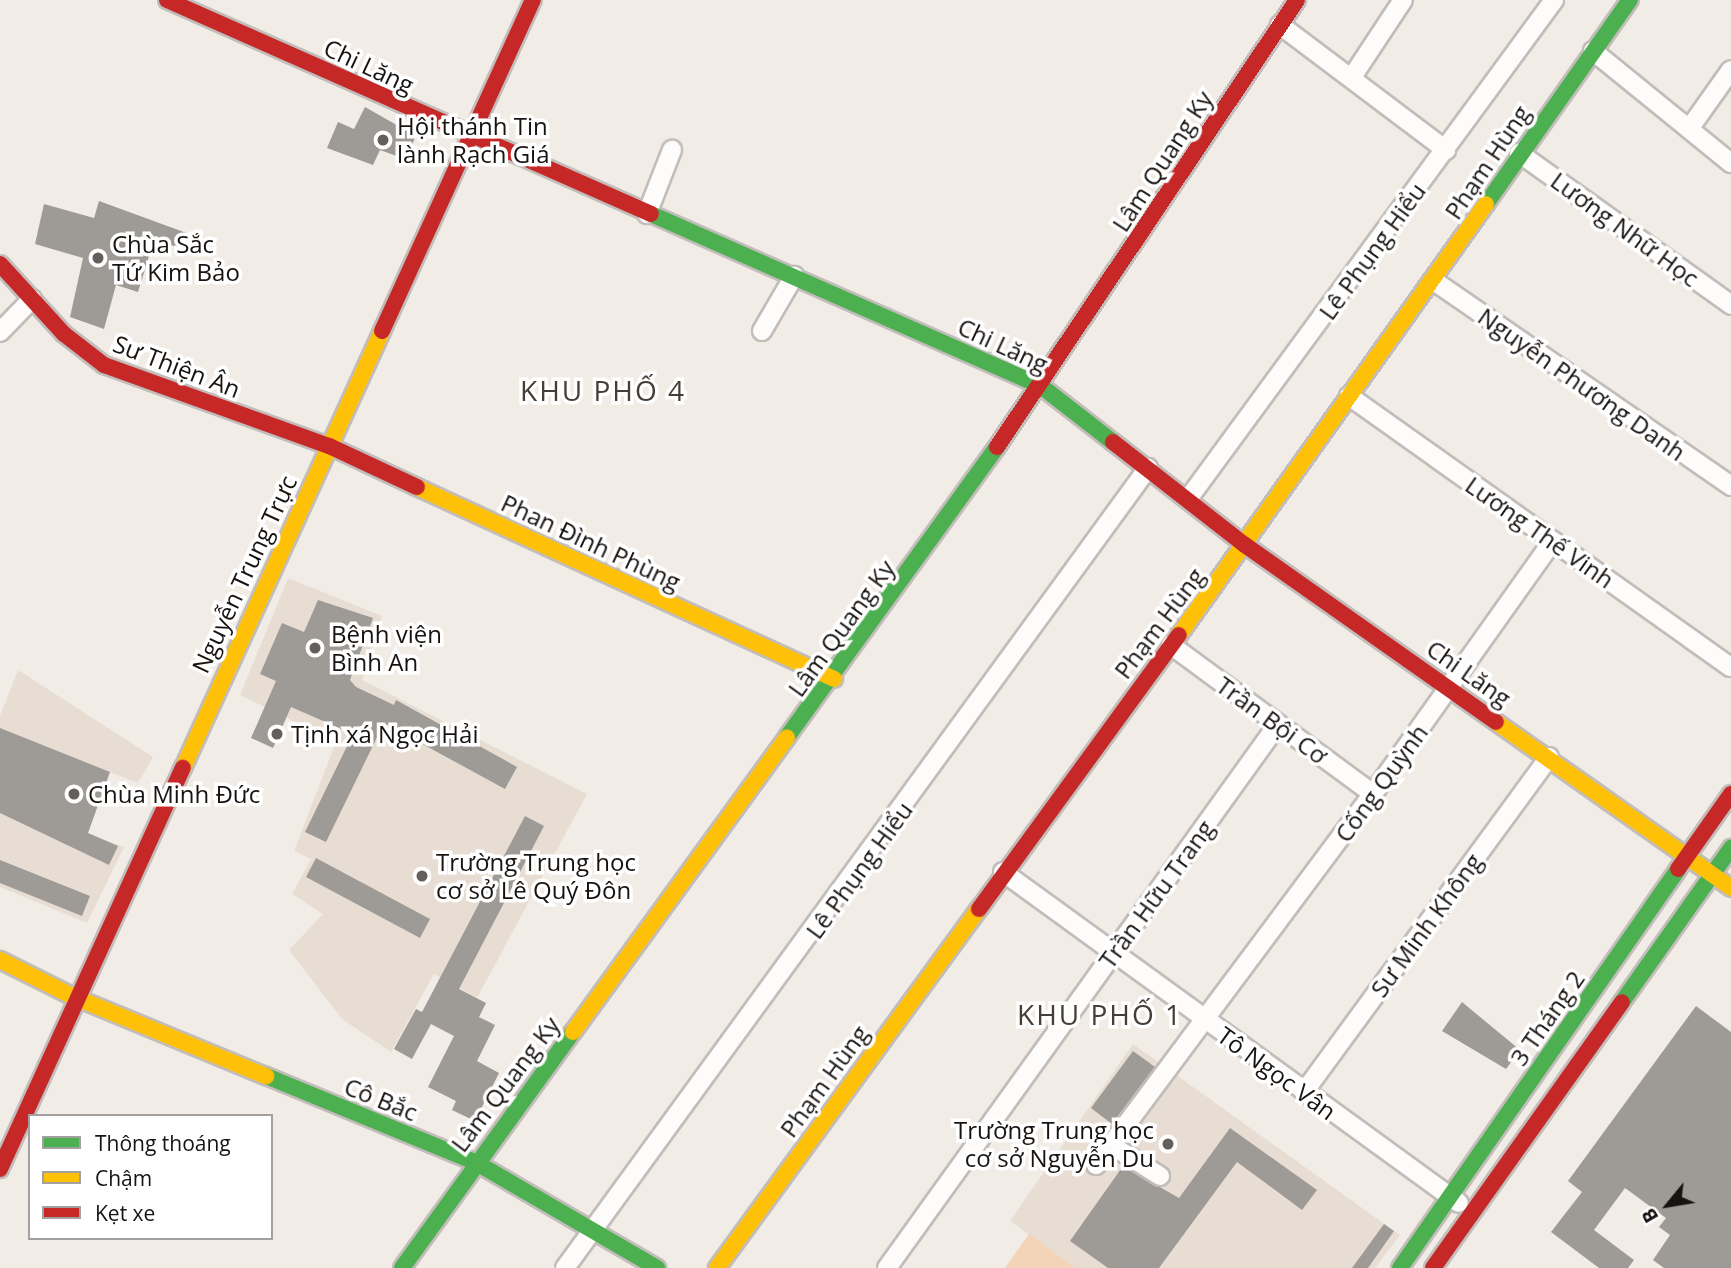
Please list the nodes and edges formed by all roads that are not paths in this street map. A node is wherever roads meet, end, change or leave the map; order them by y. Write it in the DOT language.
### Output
graph roads {
  1 [pos="167,0"];
  2 [pos="533,0"];
  3 [pos="1297,0"];
  4 [pos="1403,0"];
  5 [pos="1554,0"];
  6 [pos="1630,0"];
  7 [pos="1280,25"];
  8 [pos="1592,51"];
  9 [pos="1731,70"];
  10 [pos="1352,77"];
  11 [pos="1689,129"];
  12 [pos="471,138"];
  13 [pos="672,150"];
  14 [pos="1446,150"];
  15 [pos="1519,153"];
  16 [pos="1731,163"];
  17 [pos="647,214"];
  18 [pos="0,264"];
  19 [pos="794,276"];
  20 [pos="1434,281"];
  21 [pos="1728,297"];
  22 [pos="32,299"];
  23 [pos="762,331"];
  24 [pos="0,332"];
  25 [pos="1041,386"];
  26 [pos="1349,396"];
  27 [pos="329,446"];
  28 [pos="1149,468"];
  29 [pos="1731,486"];
  30 [pos="1188,499"];
  31 [pos="1552,542"];
  32 [pos="1245,545"];
  33 [pos="1171,645"];
  34 [pos="1731,667"];
  35 [pos="834,679"];
  36 [pos="1450,688"];
  37 [pos="1278,724"];
  38 [pos="1549,757"];
  39 [pos="1373,794"];
  40 [pos="1731,794"];
  41 [pos="1731,848"];
  42 [pos="1688,856"];
  43 [pos="1003,872"];
  44 [pos="1712,874"];
  45 [pos="1731,888"];
  46 [pos="1113,953"];
  47 [pos="0,960"];
  48 [pos="74,997"];
  49 [pos="1205,1021"];
  50 [pos="1304,1093"];
  51 [pos="1111,1144"];
  52 [pos="475,1162"];
  53 [pos="1096,1165"];
  54 [pos="0,1169"];
  55 [pos="1160,1176"];
  56 [pos="1451,1197"];
  57 [pos="1471,1211"];
  58 [pos="590,1231"];
  59 [pos="402,1268"];
  60 [pos="565,1268"];
  61 [pos="657,1268"];
  62 [pos="717,1268"];
  63 [pos="887,1268"];
  64 [pos="1400,1268"];
  65 [pos="1433,1268"];
  1 -- 12 [label="street, Chi Lăng"];
  2 -- 12 [label="street, Nguyễn Trung Trực"];
  3 -- 7 [label="street, Lâm Quang Ky"];
  4 -- 10 [label="street"];
  5 -- 14 [label="street, Lê Phụng Hiểu"];
  6 -- 8 [label="street, Phạm Hùng"];
  7 -- 10 [label="street"];
  7 -- 25 [label="street, Lâm Quang Ky"];
  8 -- 11 [label="street"];
  8 -- 15 [label="street, Phạm Hùng"];
  9 -- 11 [label="street"];
  10 -- 14 [label="street"];
  11 -- 16 [label="street"];
  12 -- 17 [label="street, Chi Lăng"];
  12 -- 27 [label="street, Nguyễn Trung Trực"];
  13 -- 17 [label="street"];
  14 -- 30 [label="street, Lê Phụng Hiểu"];
  15 -- 20 [label="street, Phạm Hùng"];
  15 -- 21 [label="street, Lương Nhữ Học"];
  17 -- 19 [label="street, Chi Lăng"];
  18 -- 22 [label="street, Sư Thiện Ân"];
  19 -- 23 [label="street"];
  19 -- 25 [label="street, Chi Lăng"];
  20 -- 26 [label="street, Phạm Hùng"];
  20 -- 29 [label="street, Nguyễn Phương Danh"];
  22 -- 24 [label="street"];
  22 -- 27 [label="street, Sư Thiện Ân"];
  25 -- 28 [label="street, Chi Lăng"];
  25 -- 35 [label="street, Lâm Quang Ky"];
  26 -- 31 [label="street, Lương Thế Vinh"];
  26 -- 32 [label="street, Phạm Hùng"];
  27 -- 35 [label="street, Phan Đình Phùng"];
  27 -- 48 [label="street, Nguyễn Trung Trực"];
  28 -- 30 [label="street, Chi Lăng"];
  28 -- 58 [label="street, Lê Phụng Hiểu"];
  30 -- 32 [label="street, Chi Lăng"];
  31 -- 34 [label="street, Lương Thế Vinh"];
  31 -- 36 [label="street, Cống Quỳnh"];
  32 -- 33 [label="street, Phạm Hùng"];
  32 -- 36 [label="street, Chi Lăng"];
  33 -- 37 [label="street, Trần Bội Cơ"];
  33 -- 43 [label="street, Phạm Hùng"];
  35 -- 52 [label="street, Lâm Quang Ky"];
  36 -- 38 [label="street, Chi Lăng"];
  36 -- 39 [label="street, Cống Quỳnh"];
  37 -- 39 [label="street, Trần Bội Cơ"];
  37 -- 46 [label="street, Trần Hữu Trang"];
  38 -- 42 [label="street, Chi Lăng"];
  38 -- 50 [label="street, Sư Minh Không"];
  39 -- 49 [label="street, Cống Quỳnh"];
  40 -- 42 [label="street, 3 Tháng 2"];
  41 -- 44 [label="street, 3 Tháng 2"];
  42 -- 44 [label="street, Chi Lăng"];
  42 -- 56 [label="street, 3 Tháng 2"];
  43 -- 46 [label="street, Tô Ngọc Vân"];
  43 -- 62 [label="street, Phạm Hùng"];
  44 -- 45 [label="street, Chi Lăng"];
  44 -- 57 [label="street, 3 Tháng 2"];
  46 -- 49 [label="street, Tô Ngọc Vân"];
  46 -- 63 [label="street, Trần Hữu Trang"];
  47 -- 48 [label="street, Cô Bắc"];
  48 -- 52 [label="street, Cô Bắc"];
  48 -- 54 [label="street, Nguyễn Trung Trực"];
  49 -- 50 [label="street, Tô Ngọc Vân"];
  49 -- 51 [label="street, Cống Quỳnh"];
  50 -- 56 [label="street, Tô Ngọc Vân"];
  51 -- 53 [label="street, Cống Quỳnh"];
  51 -- 55 [label="street"];
  52 -- 58 [label="street, Cô Bắc"];
  52 -- 59 [label="street, Lâm Quang Ky"];
  56 -- 57 [label="street, Tô Ngọc Vân"];
  56 -- 64 [label="street, 3 Tháng 2"];
  57 -- 65 [label="street, 3 Tháng 2"];
  58 -- 60 [label="street, Lê Phụng Hiểu"];
  58 -- 61 [label="street, Cô Bắc"];
}
